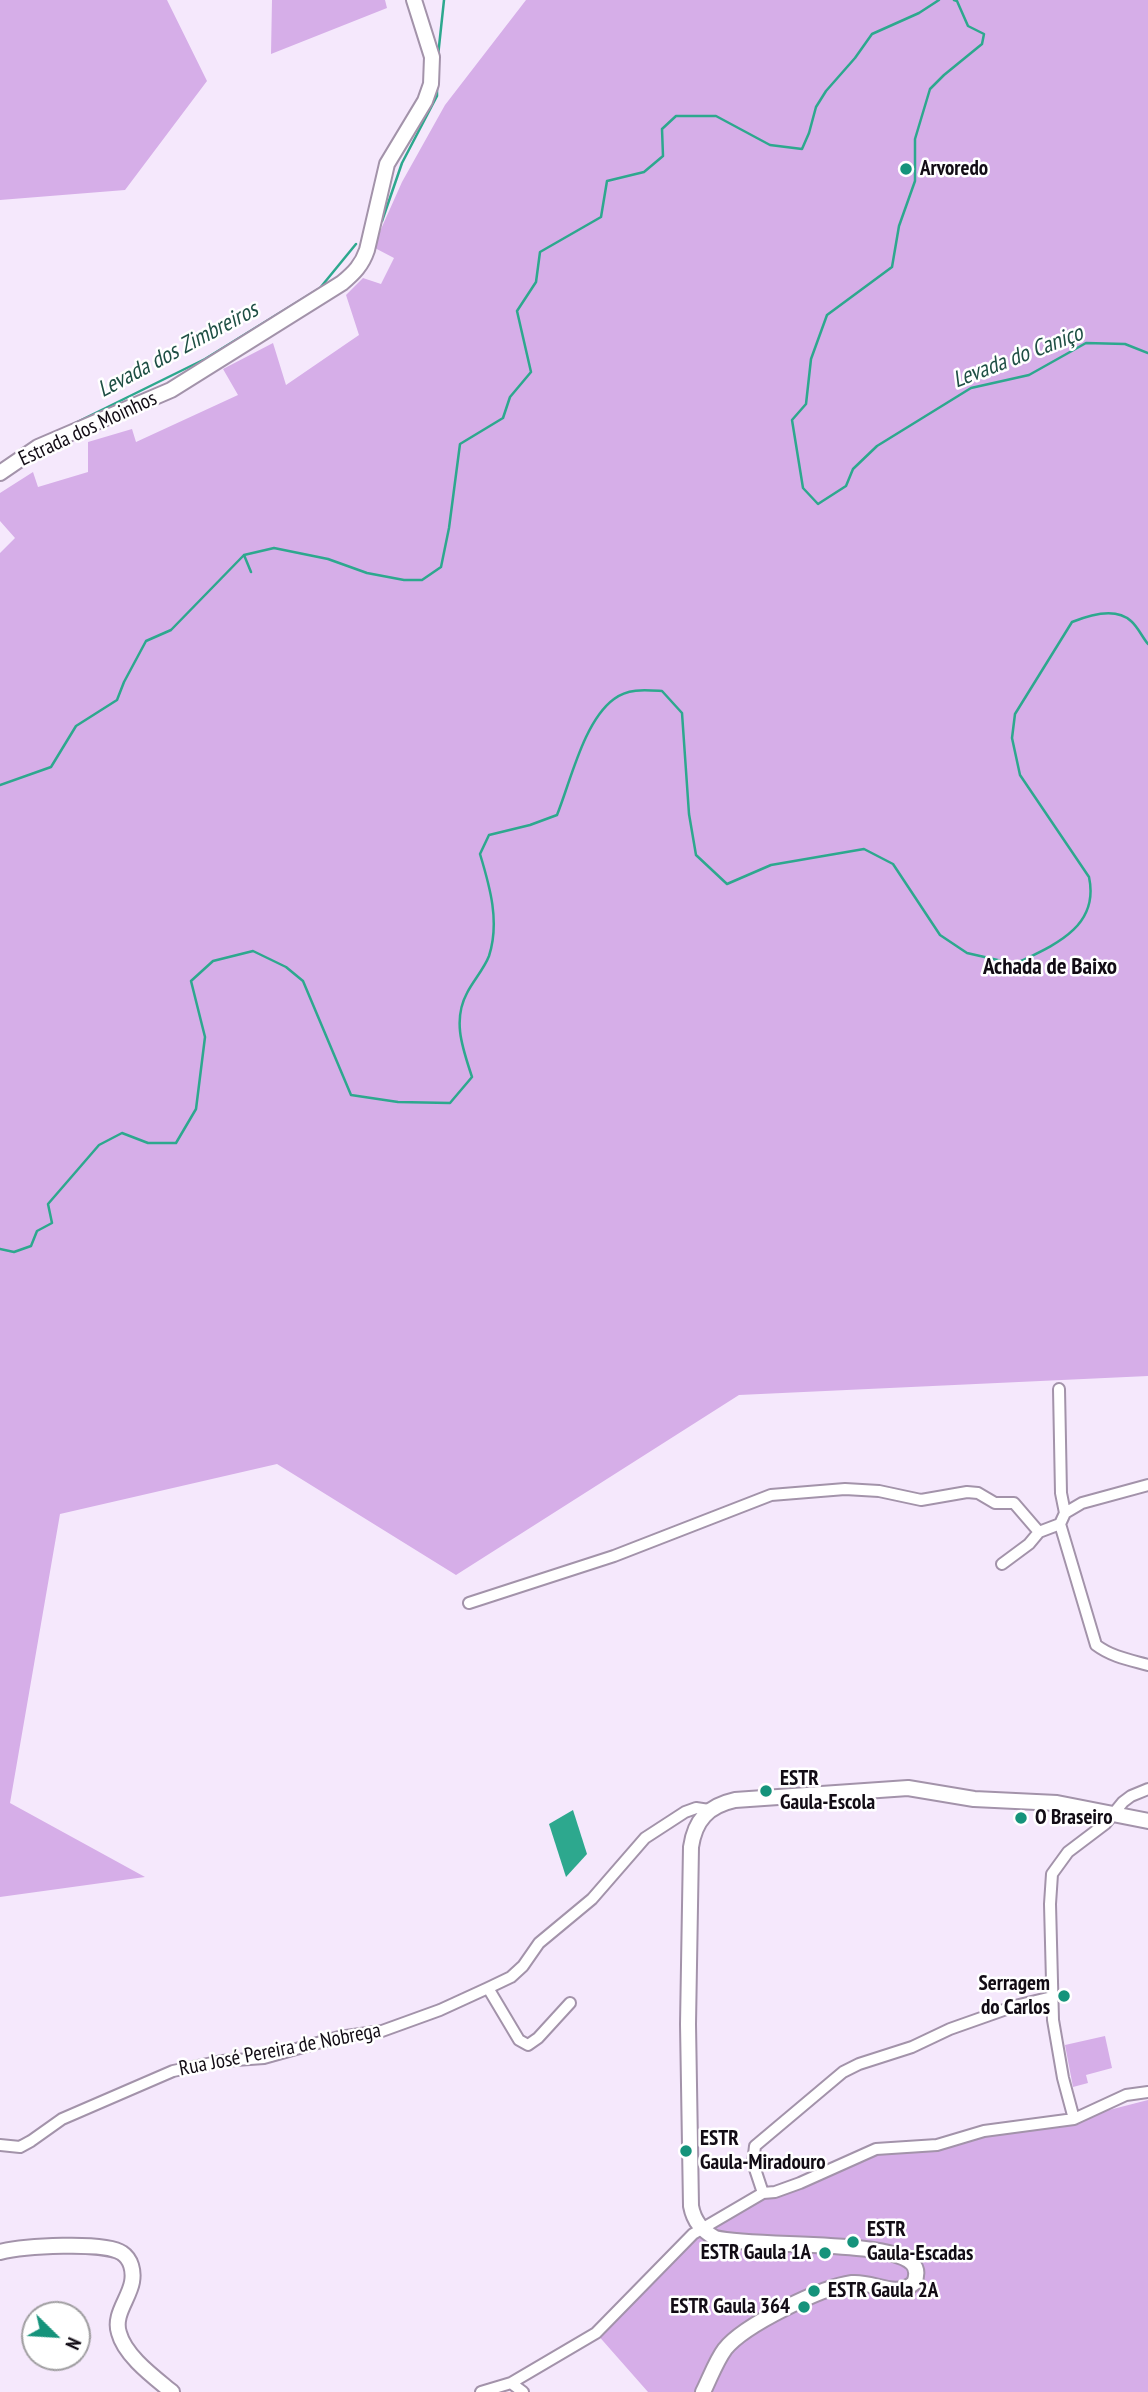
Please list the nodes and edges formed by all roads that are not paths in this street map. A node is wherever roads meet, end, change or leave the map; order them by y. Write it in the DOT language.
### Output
graph roads {
  1 [pos="414,0"];
  2 [pos="0,473"];
  3 [pos="1059,1389"];
  4 [pos="1148,1485"];
  5 [pos="1063,1518"];
  6 [pos="1039,1532"];
  7 [pos="1002,1564"];
  8 [pos="469,1603"];
  9 [pos="1148,1665"];
  10 [pos="1148,1789"];
  11 [pos="709,1810"];
  12 [pos="1112,1815"];
  13 [pos="1148,1821"];
  14 [pos="488,1987"];
  15 [pos="1052,1997"];
  16 [pos="570,2003"];
  17 [pos="1148,2092"];
  18 [pos="1074,2119"];
  19 [pos="0,2145"];
  20 [pos="762,2193"];
  21 [pos="701,2228"];
  22 [pos="0,2252"];
  23 [pos="511,2383"];
  24 [pos="172,2392"];
  25 [pos="481,2392"];
  26 [pos="523,2392"];
  27 [pos="703,2392"];
  1 -- 2 [label="main road, Estrada dos Moinhos"];
  3 -- 5 [label="street"];
  4 -- 5 [label="street"];
  5 -- 6 [label="street"];
  5 -- 9 [label="street"];
  6 -- 7 [label="street"];
  6 -- 8 [label="street"];
  10 -- 12 [label="street"];
  11 -- 12 [label="main road"];
  11 -- 14 [label="street, Rua José Pereira de Nobrega"];
  11 -- 21 [label="main road"];
  12 -- 13 [label="main road"];
  12 -- 15 [label="street"];
  14 -- 16 [label="street"];
  14 -- 19 [label="street, Rua José Pereira de Nobrega"];
  15 -- 18 [label="street"];
  15 -- 20 [label="street"];
  17 -- 18 [label="street"];
  18 -- 20 [label="street"];
  20 -- 21 [label="street"];
  21 -- 23 [label="street"];
  21 -- 27 [label="main road"];
  22 -- 24 [label="main road"];
  23 -- 25 [label="street"];
  23 -- 26 [label="street"];
}
